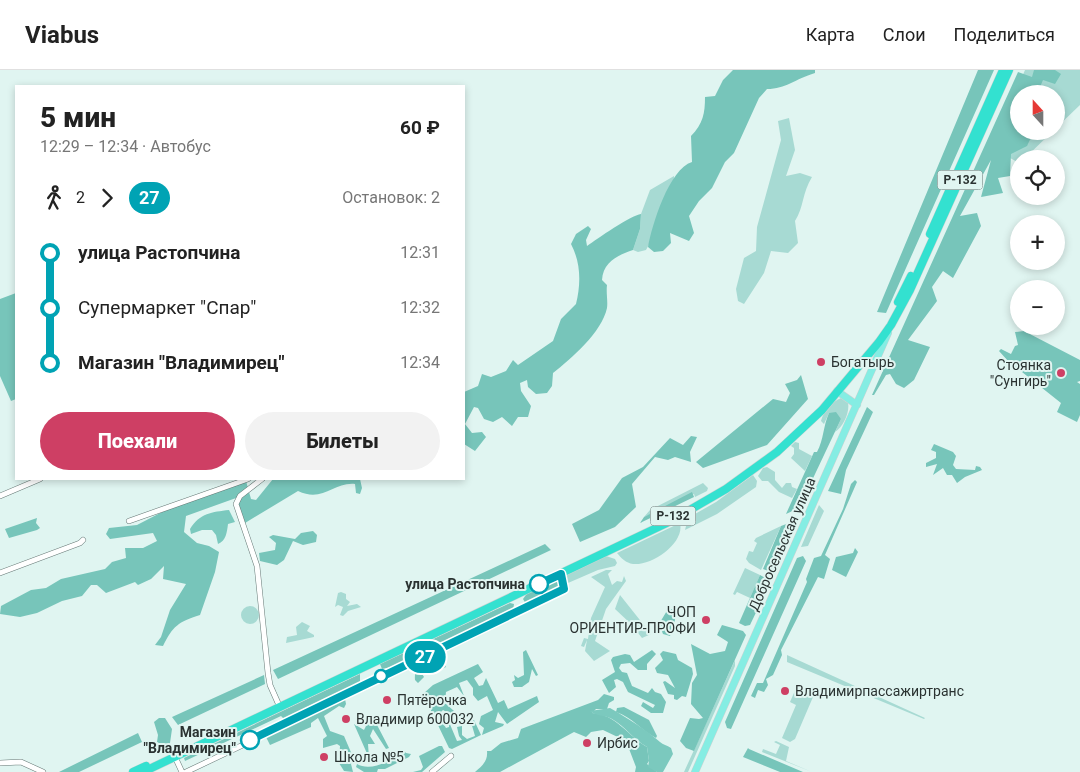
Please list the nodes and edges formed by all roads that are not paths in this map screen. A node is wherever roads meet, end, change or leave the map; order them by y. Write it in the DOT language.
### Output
graph roads {
  1 [pos="1003,70"];
  2 [pos="1009,70"];
  3 [pos="891,325"];
  4 [pos="864,360"];
  5 [pos="874,366"];
  6 [pos="837,391"];
  7 [pos="857,405"];
  8 [pos="38,480"];
  9 [pos="245,480"];
  10 [pos="261,480"];
  11 [pos="0,496"];
  12 [pos="129,521"];
  13 [pos="83,540"];
  14 [pos="0,573"];
  15 [pos="561,574"];
  16 [pos="278,703"];
  17 [pos="451,756"];
  18 [pos="175,757"];
  19 [pos="0,763"];
  20 [pos="44,772"];
  21 [pos="133,772"];
  22 [pos="143,772"];
  23 [pos="184,772"];
  24 [pos="432,772"];
  25 [pos="695,772"];
  1 -- 4 [label="highway, Р-132"];
  2 -- 3 [label="highway, Р-132"];
  3 -- 4 [label="highway, Р-132"];
  3 -- 5 [label="main road, Добросельская улица"];
  4 -- 5 [label="main road"];
  4 -- 6 [label="highway, Р-132"];
  5 -- 7 [label="main road, Добросельская улица"];
  6 -- 7 [label="main road"];
  6 -- 15 [label="highway, Р-132"];
  6 -- 16 [label="highway, Р-132"];
  7 -- 25 [label="main road, Добросельская улица"];
  8 -- 11 [label="street"];
  9 -- 12 [label="street"];
  10 -- 16 [label="street"];
  13 -- 14 [label="street"];
  15 -- 18 [label="highway, Р-132"];
  15 -- 23 [label="street"];
  16 -- 21 [label="highway, Р-132"];
  17 -- 24 [label="street"];
  18 -- 22 [label="highway, Р-132"];
  18 -- 23 [label="street"];
  19 -- 20 [label="street"];
}
